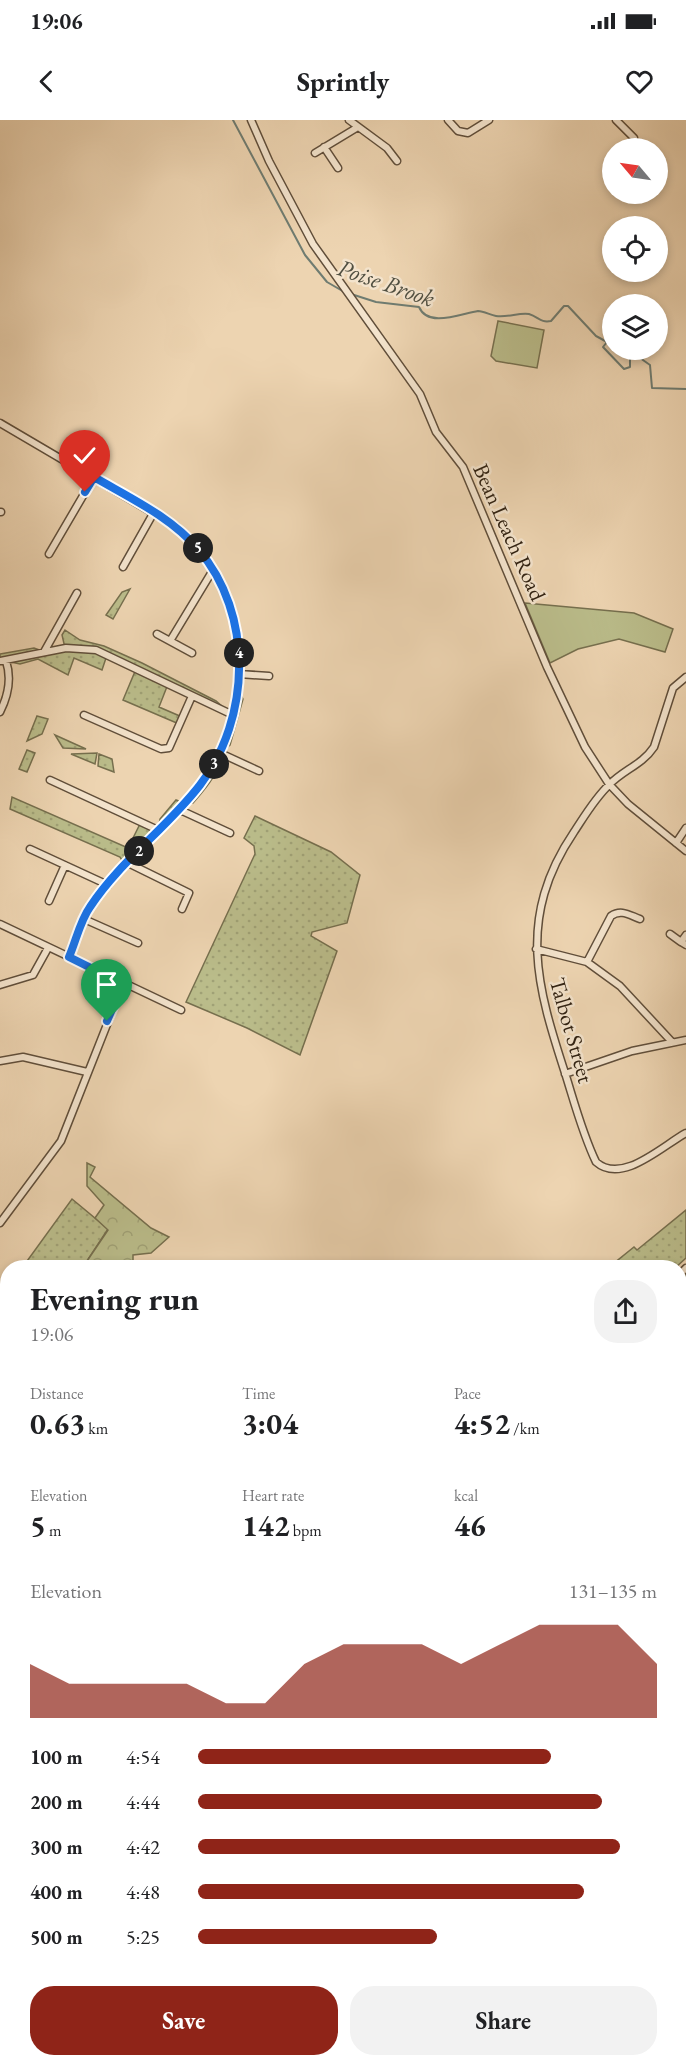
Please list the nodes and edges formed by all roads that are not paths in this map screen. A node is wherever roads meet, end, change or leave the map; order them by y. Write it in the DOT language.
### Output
graph roads {
  1 [pos="350,120"];
  2 [pos="448,120"];
  3 [pos="489,120"];
  4 [pos="616,120"];
  5 [pos="251,122"];
  6 [pos="358,127"];
  7 [pos="634,138"];
  8 [pos="324,147"];
  9 [pos="315,153"];
  10 [pos="397,161"];
  11 [pos="338,168"];
  12 [pos="2,424"];
  13 [pos="0,432"];
  14 [pos="94,477"];
  15 [pos="154,512"];
  16 [pos="50,554"];
  17 [pos="123,567"];
  18 [pos="213,570"];
  19 [pos="77,593"];
  20 [pos="157,633"];
  21 [pos="170,641"];
  22 [pos="45,652"];
  23 [pos="192,653"];
  24 [pos="3,661"];
  25 [pos="238,674"];
  26 [pos="269,676"];
  27 [pos="686,677"];
  28 [pos="192,696"];
  29 [pos="1,709"];
  30 [pos="84,715"];
  31 [pos="233,715"];
  32 [pos="220,753"];
  33 [pos="259,771"];
  34 [pos="50,780"];
  35 [pos="609,784"];
  36 [pos="178,809"];
  37 [pos="686,828"];
  38 [pos="158,830"];
  39 [pos="230,833"];
  40 [pos="676,843"];
  41 [pos="30,849"];
  42 [pos="686,851"];
  43 [pos="128,863"];
  44 [pos="65,865"];
  45 [pos="108,885"];
  46 [pos="49,902"];
  47 [pos="182,909"];
  48 [pos="84,919"];
  49 [pos="640,919"];
  50 [pos="0,924"];
  51 [pos="670,934"];
  52 [pos="686,935"];
  53 [pos="138,943"];
  54 [pos="684,944"];
  55 [pos="48,948"];
  56 [pos="536,949"];
  57 [pos="69,957"];
  58 [pos="587,962"];
  59 [pos="123,984"];
  60 [pos="0,985"];
  61 [pos="181,1010"];
  62 [pos="686,1040"];
  63 [pos="672,1042"];
  64 [pos="0,1061"];
  65 [pos="87,1072"];
  66 [pos="565,1074"];
  67 [pos="686,1133"];
  68 [pos="0,1222"];
  1 -- 6 [label="street"];
  2 -- 3 [label="street"];
  4 -- 7 [label="street"];
  5 -- 35 [label="street, Bean Leach Road"];
  6 -- 8 [label="street"];
  6 -- 10 [label="street"];
  8 -- 9 [label="street"];
  8 -- 11 [label="street"];
  12 -- 13 [label="street"];
  12 -- 14 [label="street"];
  14 -- 15 [label="street"];
  14 -- 16 [label="street"];
  15 -- 17 [label="street"];
  15 -- 18 [label="street"];
  18 -- 21 [label="street"];
  18 -- 25 [label="street"];
  19 -- 22 [label="street"];
  20 -- 21 [label="street"];
  21 -- 23 [label="street"];
  22 -- 24 [label="street"];
  22 -- 28 [label="street"];
  24 -- 29 [label="street"];
  25 -- 26 [label="street"];
  25 -- 31 [label="street"];
  27 -- 35 [label="street, Talbot Street"];
  28 -- 30 [label="street"];
  28 -- 31 [label="street"];
  31 -- 32 [label="street"];
  32 -- 33 [label="street"];
  32 -- 36 [label="street"];
  34 -- 38 [label="street"];
  35 -- 40 [label="street, Bean Leach Road"];
  35 -- 56 [label="street, Talbot Street"];
  36 -- 38 [label="street"];
  36 -- 39 [label="street"];
  37 -- 40 [label="street"];
  38 -- 43 [label="street"];
  40 -- 42 [label="street, Bean Leach Road"];
  41 -- 44 [label="street"];
  43 -- 45 [label="street"];
  43 -- 47 [label="street"];
  44 -- 45 [label="street"];
  44 -- 46 [label="street"];
  45 -- 48 [label="street"];
  48 -- 53 [label="street"];
  48 -- 57 [label="street"];
  49 -- 58 [label="street"];
  50 -- 55 [label="street"];
  51 -- 54 [label="street"];
  52 -- 54 [label="street"];
  55 -- 57 [label="street"];
  55 -- 60 [label="street"];
  56 -- 58 [label="street"];
  56 -- 66 [label="street, Talbot Street"];
  57 -- 59 [label="street"];
  58 -- 63 [label="street"];
  59 -- 61 [label="street"];
  59 -- 65 [label="street"];
  62 -- 63 [label="street"];
  63 -- 66 [label="street"];
  64 -- 65 [label="street"];
  65 -- 68 [label="street"];
  66 -- 67 [label="street, Talbot Street"];
}
